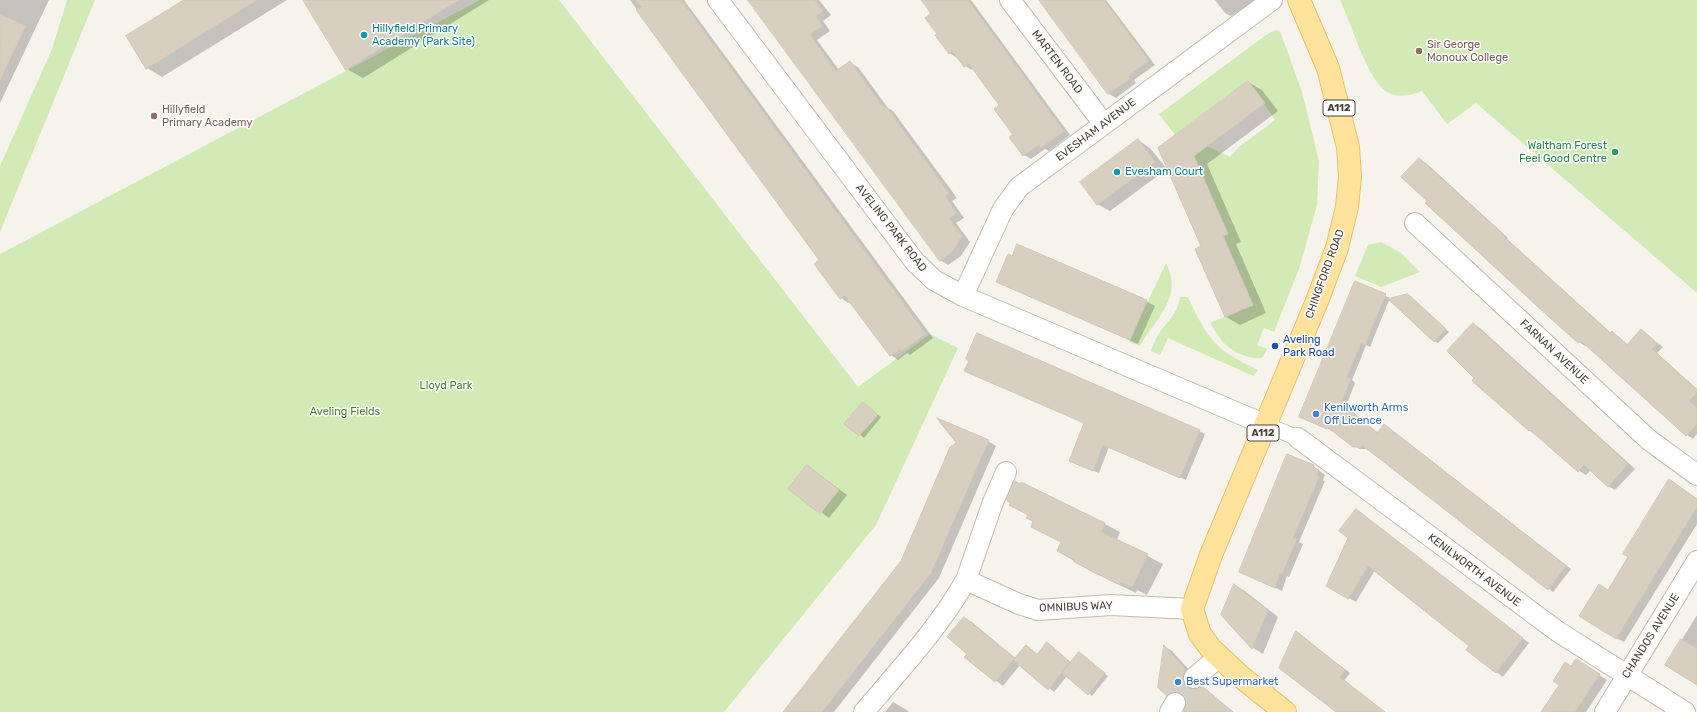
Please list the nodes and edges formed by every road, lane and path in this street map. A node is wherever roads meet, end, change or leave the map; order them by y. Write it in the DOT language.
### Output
graph roads {
  1 [pos="718,0"];
  2 [pos="1010,0"];
  3 [pos="1272,0"];
  4 [pos="1299,0"];
  5 [pos="1104,124"];
  6 [pos="1415,223"];
  7 [pos="963,296"];
  8 [pos="1266,425"];
  9 [pos="1298,438"];
  10 [pos="1006,472"];
  11 [pos="1697,475"];
  12 [pos="1697,561"];
  13 [pos="966,580"];
  14 [pos="1192,609"];
  15 [pos="1219,657"];
  16 [pos="1626,676"];
  17 [pos="1194,678"];
  18 [pos="864,712"];
  19 [pos="1285,712"];
  20 [pos="1605,712"];
  21 [pos="1685,712"];
  1 -- 7 [label="street, AVELING PARK ROAD"];
  2 -- 5 [label="street, MARTEN ROAD"];
  3 -- 5 [label="street, EVESHAM AVENUE"];
  4 -- 8 [label="main road, CHINGFORD ROAD / A112"];
  5 -- 7 [label="street, EVESHAM AVENUE"];
  6 -- 11 [label="street, FARNAN AVENUE"];
  7 -- 8 [label="street, AVELING PARK ROAD"];
  8 -- 9 [label="street, KENILWORTH AVENUE"];
  8 -- 14 [label="main road, CHINGFORD ROAD / A112"];
  9 -- 16 [label="street, KENILWORTH AVENUE"];
  10 -- 13 [label="street"];
  12 -- 16 [label="street, CHANDOS AVENUE"];
  13 -- 14 [label="street, OMNIBUS WAY"];
  13 -- 18 [label="street"];
  14 -- 15 [label="main road"];
  15 -- 17 [label="street"];
  15 -- 19 [label="main road"];
  16 -- 20 [label="street, CHANDOS AVENUE"];
  16 -- 21 [label="street, KENILWORTH AVENUE"];
}
